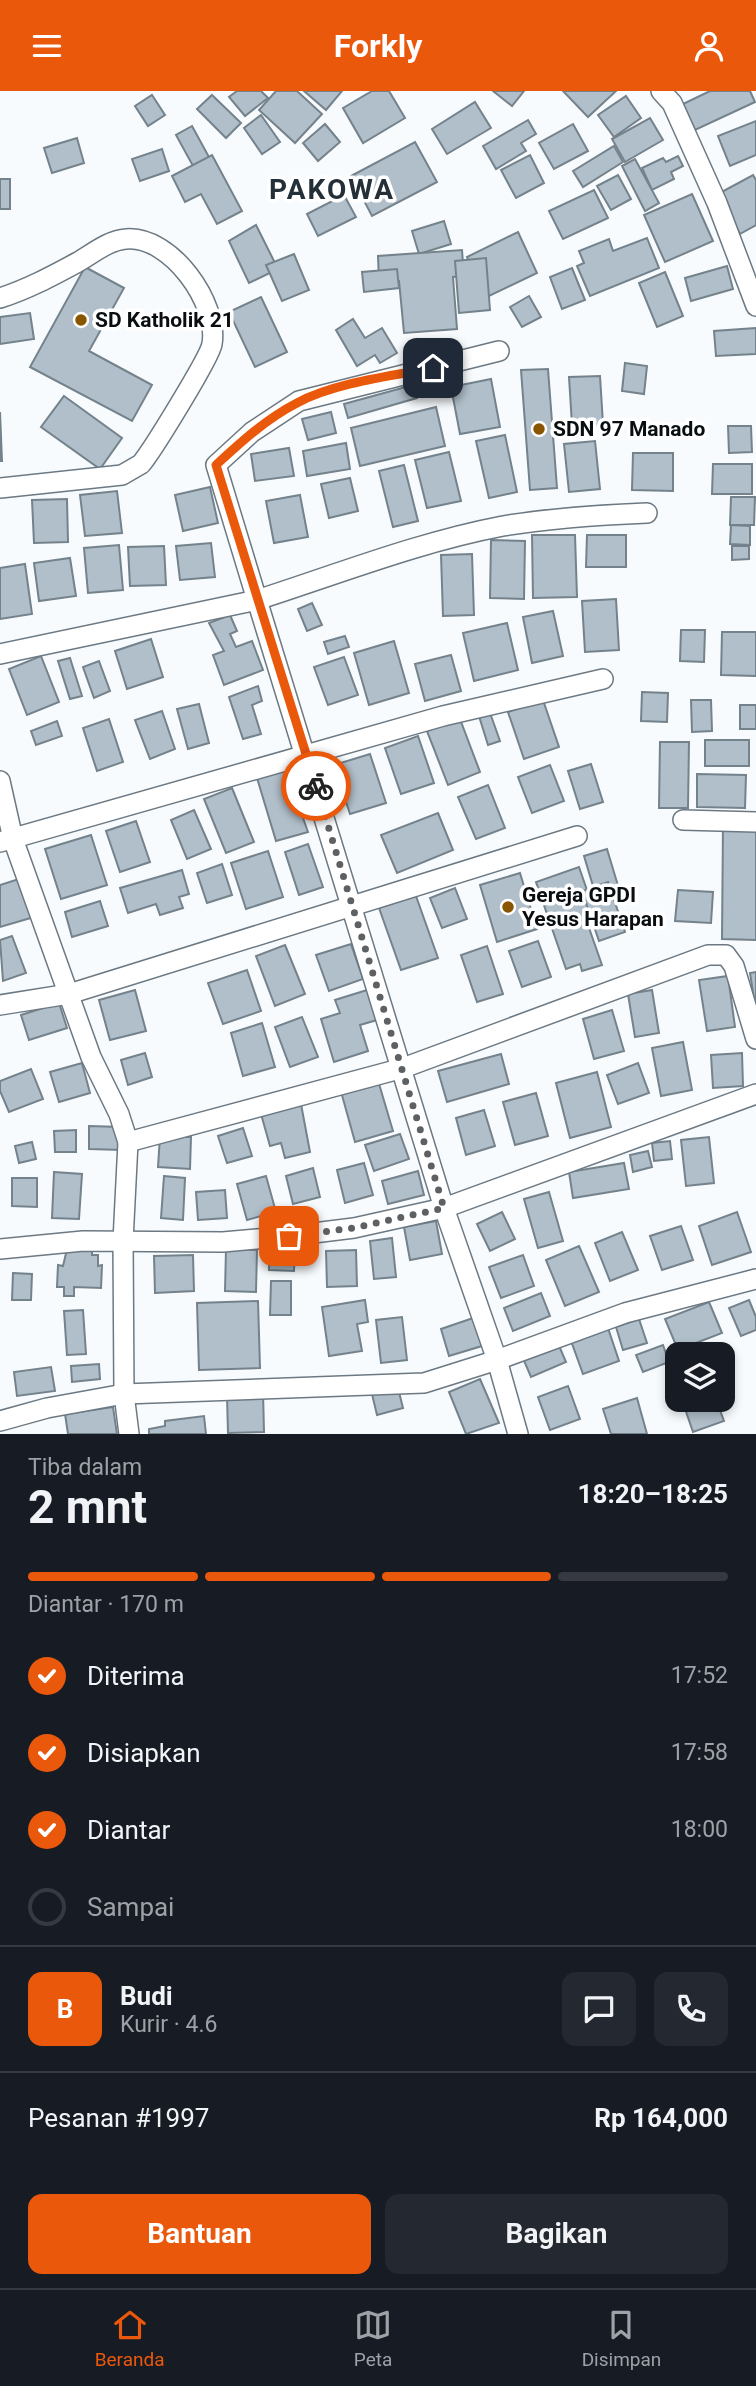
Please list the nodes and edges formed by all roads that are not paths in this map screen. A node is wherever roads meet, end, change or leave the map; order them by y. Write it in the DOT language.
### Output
graph roads {
  1 [pos="662,91"];
  2 [pos="0,298"];
  3 [pos="756,306"];
  4 [pos="499,351"];
  5 [pos="0,488"];
  6 [pos="646,513"];
  7 [pos="257,600"];
  8 [pos="0,654"];
  9 [pos="603,679"];
  10 [pos="305,754"];
  11 [pos="0,781"];
  12 [pos="683,820"];
  13 [pos="756,822"];
  14 [pos="577,836"];
  15 [pos="7,840"];
  16 [pos="352,907"];
  17 [pos="69,994"];
  18 [pos="0,1005"];
  19 [pos="756,1039"];
  20 [pos="403,1068"];
  21 [pos="756,1094"];
  22 [pos="128,1142"];
  23 [pos="444,1208"];
  24 [pos="123,1241"];
  25 [pos="0,1249"];
  26 [pos="756,1279"];
  27 [pos="497,1360"];
  28 [pos="124,1394"];
  29 [pos="0,1421"];
  30 [pos="129,1434"];
  31 [pos="519,1434"];
  1 -- 3 [label="street"];
  2 -- 5 [label="street"];
  4 -- 7 [label="street"];
  6 -- 7 [label="street"];
  7 -- 8 [label="street"];
  7 -- 10 [label="street"];
  9 -- 10 [label="street"];
  10 -- 15 [label="street"];
  10 -- 16 [label="street"];
  11 -- 15 [label="street"];
  12 -- 13 [label="street"];
  14 -- 16 [label="street"];
  15 -- 17 [label="street"];
  16 -- 17 [label="street"];
  16 -- 20 [label="street"];
  17 -- 18 [label="street"];
  17 -- 22 [label="street"];
  19 -- 20 [label="street"];
  20 -- 22 [label="street"];
  20 -- 23 [label="street"];
  21 -- 23 [label="street"];
  22 -- 24 [label="street"];
  23 -- 24 [label="street"];
  23 -- 27 [label="street"];
  24 -- 25 [label="street"];
  24 -- 28 [label="street"];
  26 -- 27 [label="street"];
  27 -- 28 [label="street"];
  27 -- 31 [label="street"];
  28 -- 29 [label="street"];
  28 -- 30 [label="street"];
}
